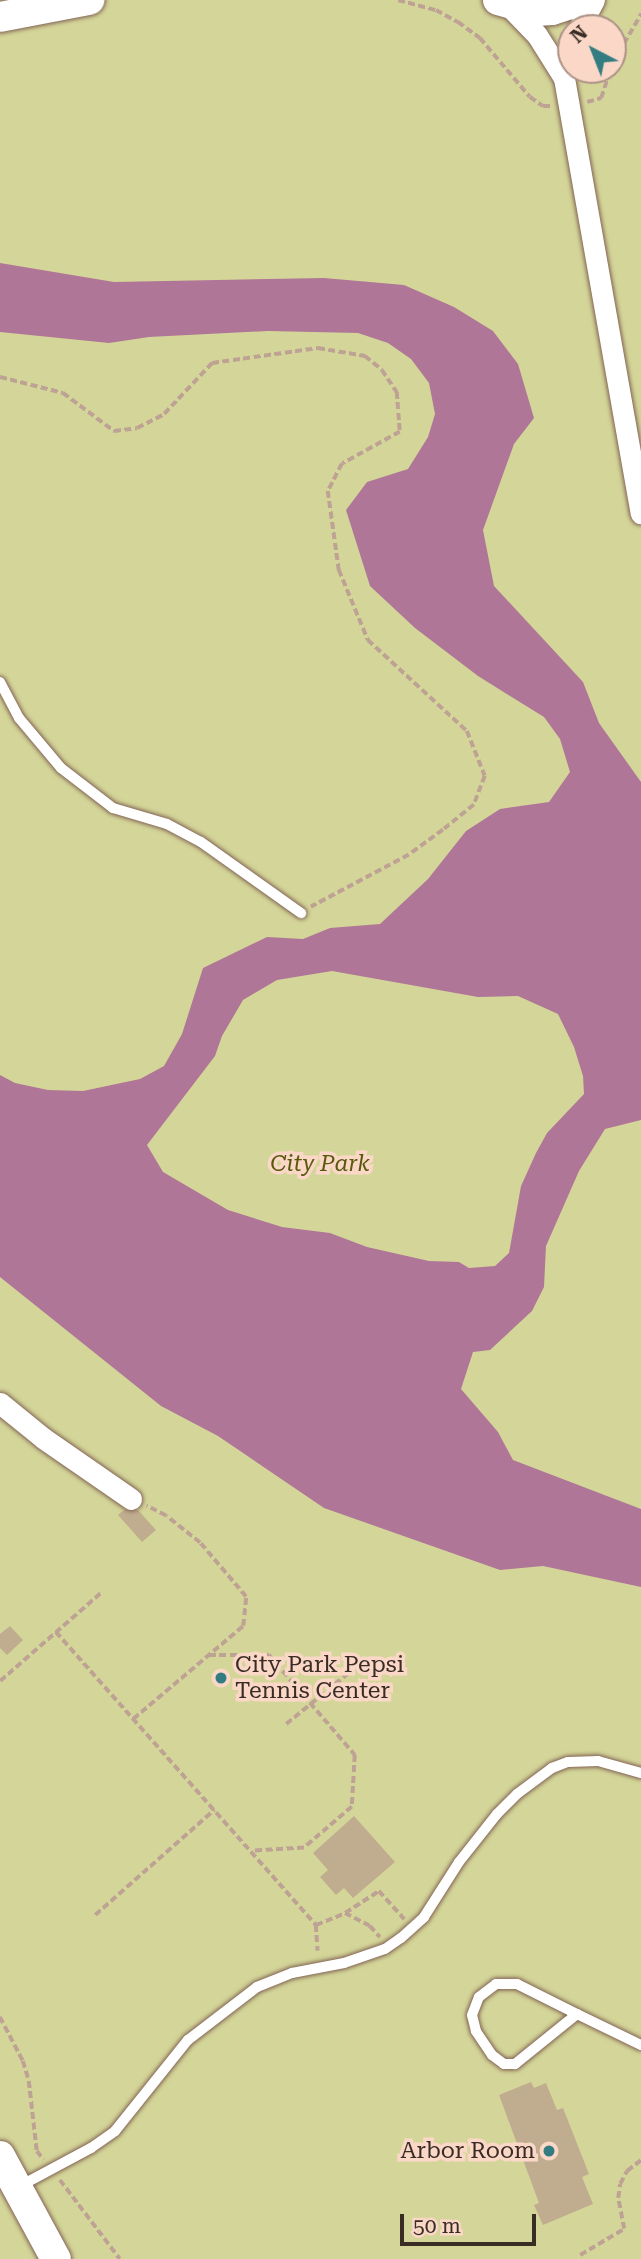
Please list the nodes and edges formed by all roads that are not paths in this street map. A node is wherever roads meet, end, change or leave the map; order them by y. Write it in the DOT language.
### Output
graph roads {
  1 [pos="89,0"];
  2 [pos="582,0"];
  3 [pos="503,2"];
  4 [pos="0,16"];
  5 [pos="557,67"];
  6 [pos="565,84"];
  7 [pos="641,513"];
  8 [pos="0,682"];
  9 [pos="301,914"];
  10 [pos="0,1403"];
  11 [pos="131,1499"];
  12 [pos="641,1773"];
  13 [pos="577,2014"];
  14 [pos="641,2045"];
  15 [pos="0,2156"];
  16 [pos="17,2187"];
  17 [pos="56,2259"];
  1 -- 4 [label="street"];
  2 -- 3 [label="street"];
  3 -- 5 [label="street"];
  6 -- 7 [label="street"];
  8 -- 9 [label="lane"];
  10 -- 11 [label="street"];
  12 -- 16 [label="lane"];
  13 -- 13 [label="lane"];
  13 -- 14 [label="lane"];
  15 -- 16 [label="street"];
  16 -- 17 [label="street"];
}
